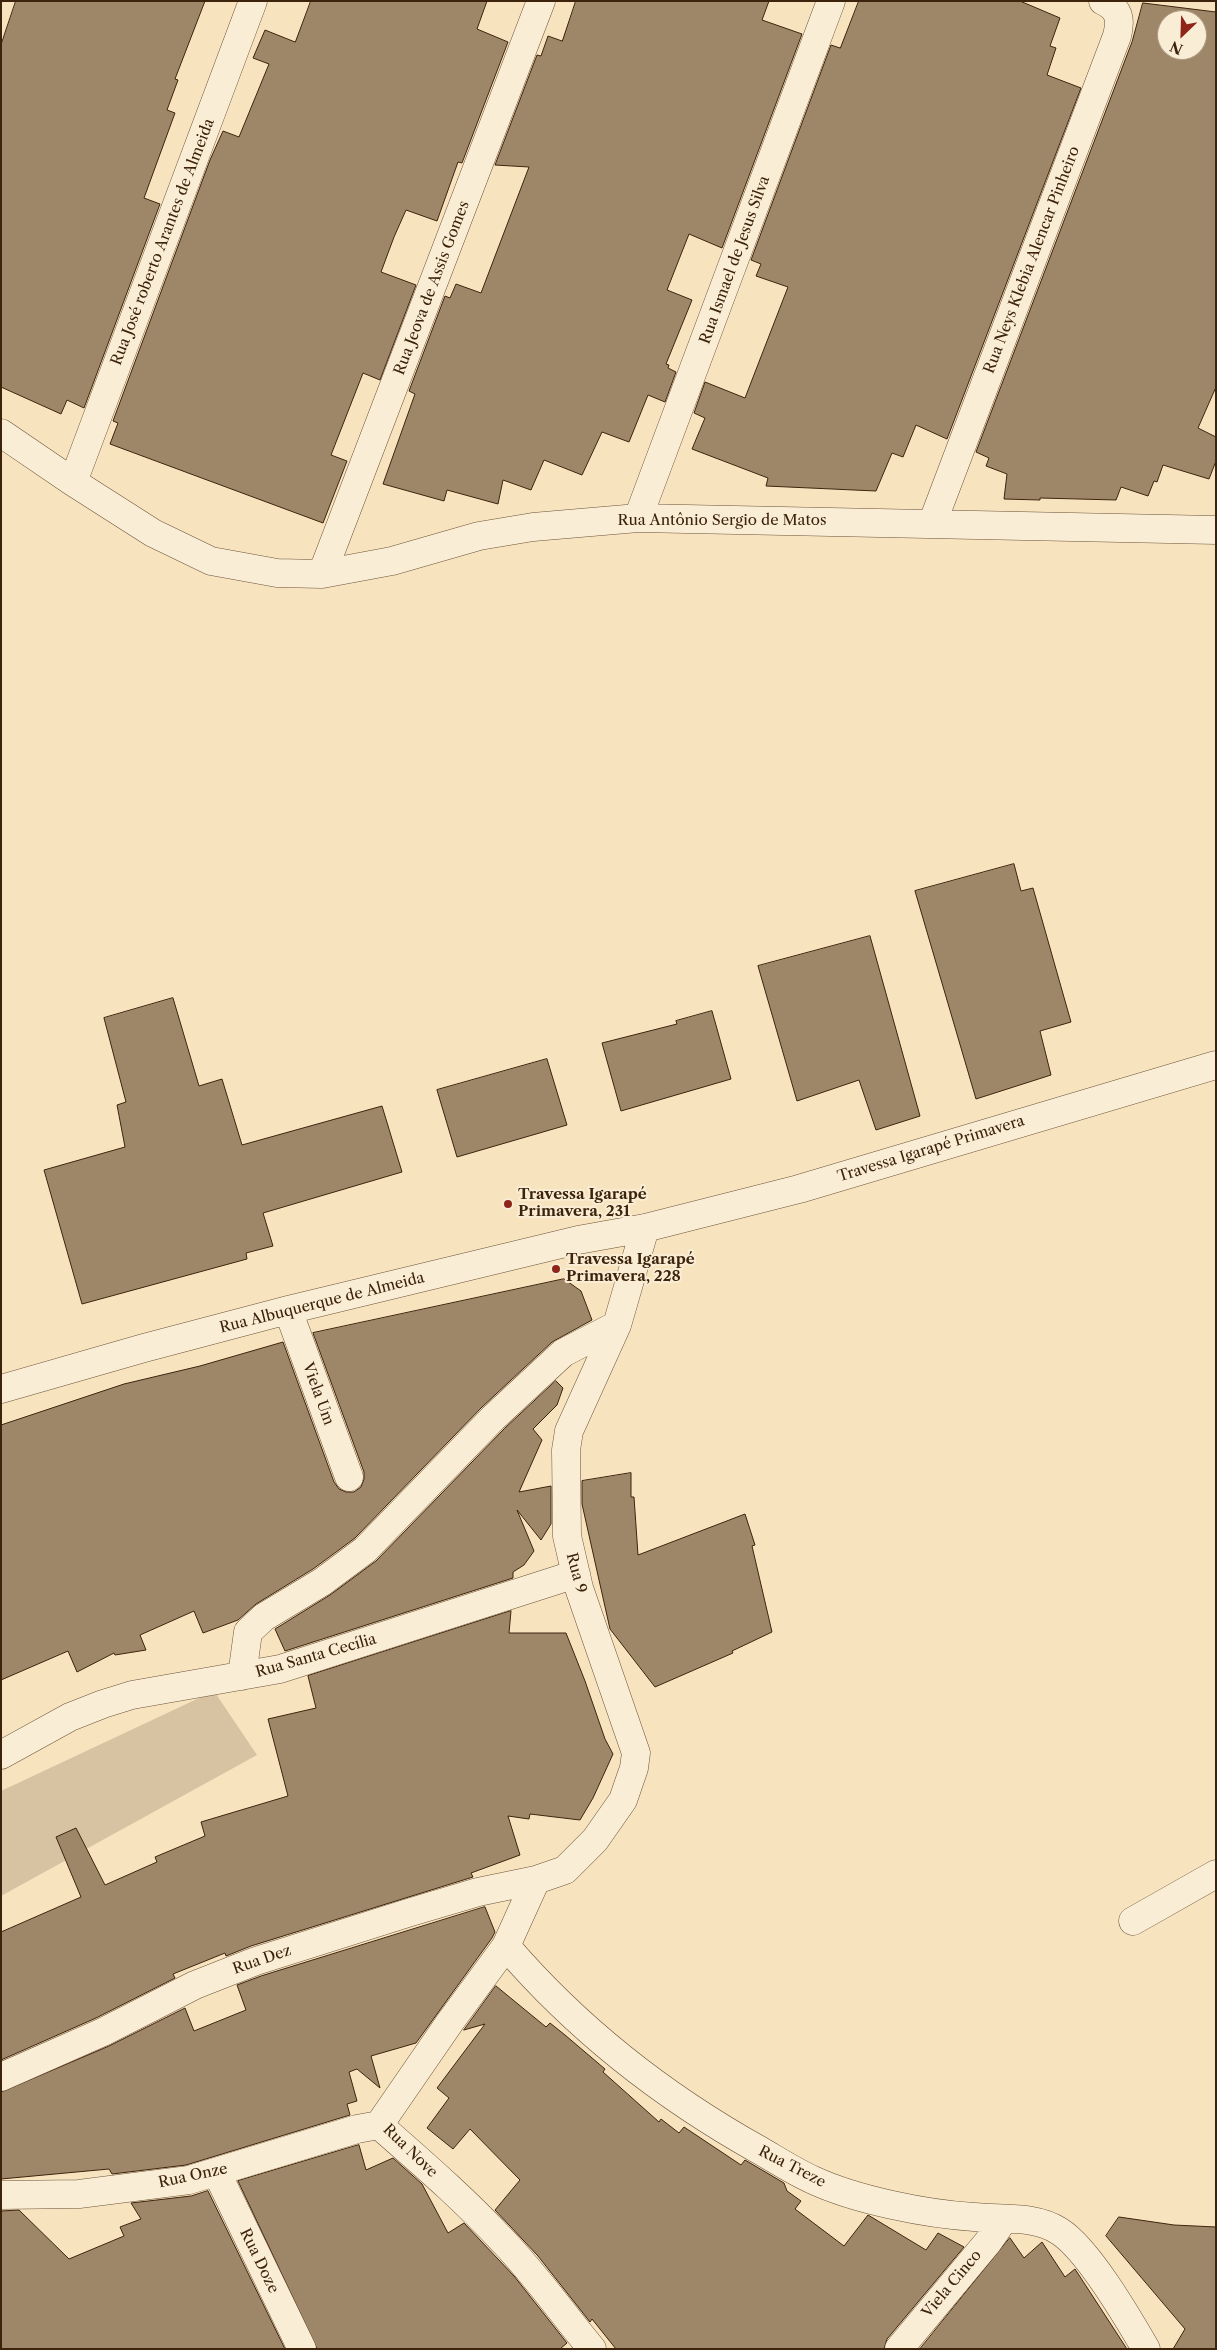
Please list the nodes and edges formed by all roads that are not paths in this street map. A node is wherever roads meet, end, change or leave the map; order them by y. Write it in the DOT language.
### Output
graph roads {
  1 [pos="253,1"];
  2 [pos="541,1"];
  3 [pos="831,1"];
  4 [pos="1103,1"];
  5 [pos="1,433"];
  6 [pos="72,482"];
  7 [pos="638,518"];
  8 [pos="932,524"];
  9 [pos="1215,528"];
  10 [pos="322,574"];
  11 [pos="1216,1064"];
  12 [pos="645,1228"];
  13 [pos="288,1310"];
  14 [pos="617,1325"];
  15 [pos="1,1388"];
  16 [pos="348,1477"];
  17 [pos="576,1574"];
  18 [pos="242,1676"];
  19 [pos="1,1756"];
  20 [pos="1216,1874"];
  21 [pos="536,1880"];
  22 [pos="1133,1921"];
  23 [pos="506,1946"];
  24 [pos="1,2077"];
  25 [pos="379,2124"];
  26 [pos="217,2173"];
  27 [pos="1,2195"];
  28 [pos="1004,2219"];
  29 [pos="302,2349"];
  30 [pos="592,2349"];
  31 [pos="899,2349"];
  32 [pos="1146,2349"];
  1 -- 6 [label="street, Rua José roberto Arantes de Almeida"];
  2 -- 10 [label="street, Rua Jeova de Assis Gomes"];
  3 -- 7 [label="street, Rua Ismael de Jesus Silva"];
  4 -- 8 [label="street, Rua Neys Klebia Alencar Pinheiro"];
  5 -- 6 [label="street, Rua Antônio Sergio de Matos"];
  6 -- 10 [label="street, Rua Antônio Sergio de Matos"];
  7 -- 8 [label="street, Rua Antônio Sergio de Matos"];
  7 -- 10 [label="street, Rua Antônio Sergio de Matos"];
  8 -- 9 [label="street, Rua Antônio Sergio de Matos"];
  11 -- 12 [label="street, Travessa Igarapé Primavera"];
  12 -- 13 [label="street, Rua Albuquerque de Almeida"];
  12 -- 14 [label="street, Rua 9"];
  13 -- 15 [label="street, Rua Albuquerque de Almeida"];
  13 -- 16 [label="street, Viela Um"];
  14 -- 17 [label="street, Rua 9"];
  14 -- 18 [label="street"];
  17 -- 18 [label="street, Rua Santa Cecília"];
  17 -- 21 [label="street, Rua 9"];
  18 -- 19 [label="street, Rua Santa Cecília"];
  20 -- 22 [label="street"];
  21 -- 23 [label="street, Rua Nove"];
  21 -- 24 [label="street, Rua Dez"];
  23 -- 25 [label="street, Rua Nove"];
  23 -- 28 [label="street, Rua Treze"];
  25 -- 26 [label="street, Rua Onze"];
  25 -- 30 [label="street, Rua Nove"];
  26 -- 27 [label="street, Rua Onze"];
  26 -- 29 [label="street, Rua Doze"];
  28 -- 31 [label="street, Viela Cinco"];
  28 -- 32 [label="street, Rua Treze"];
}
